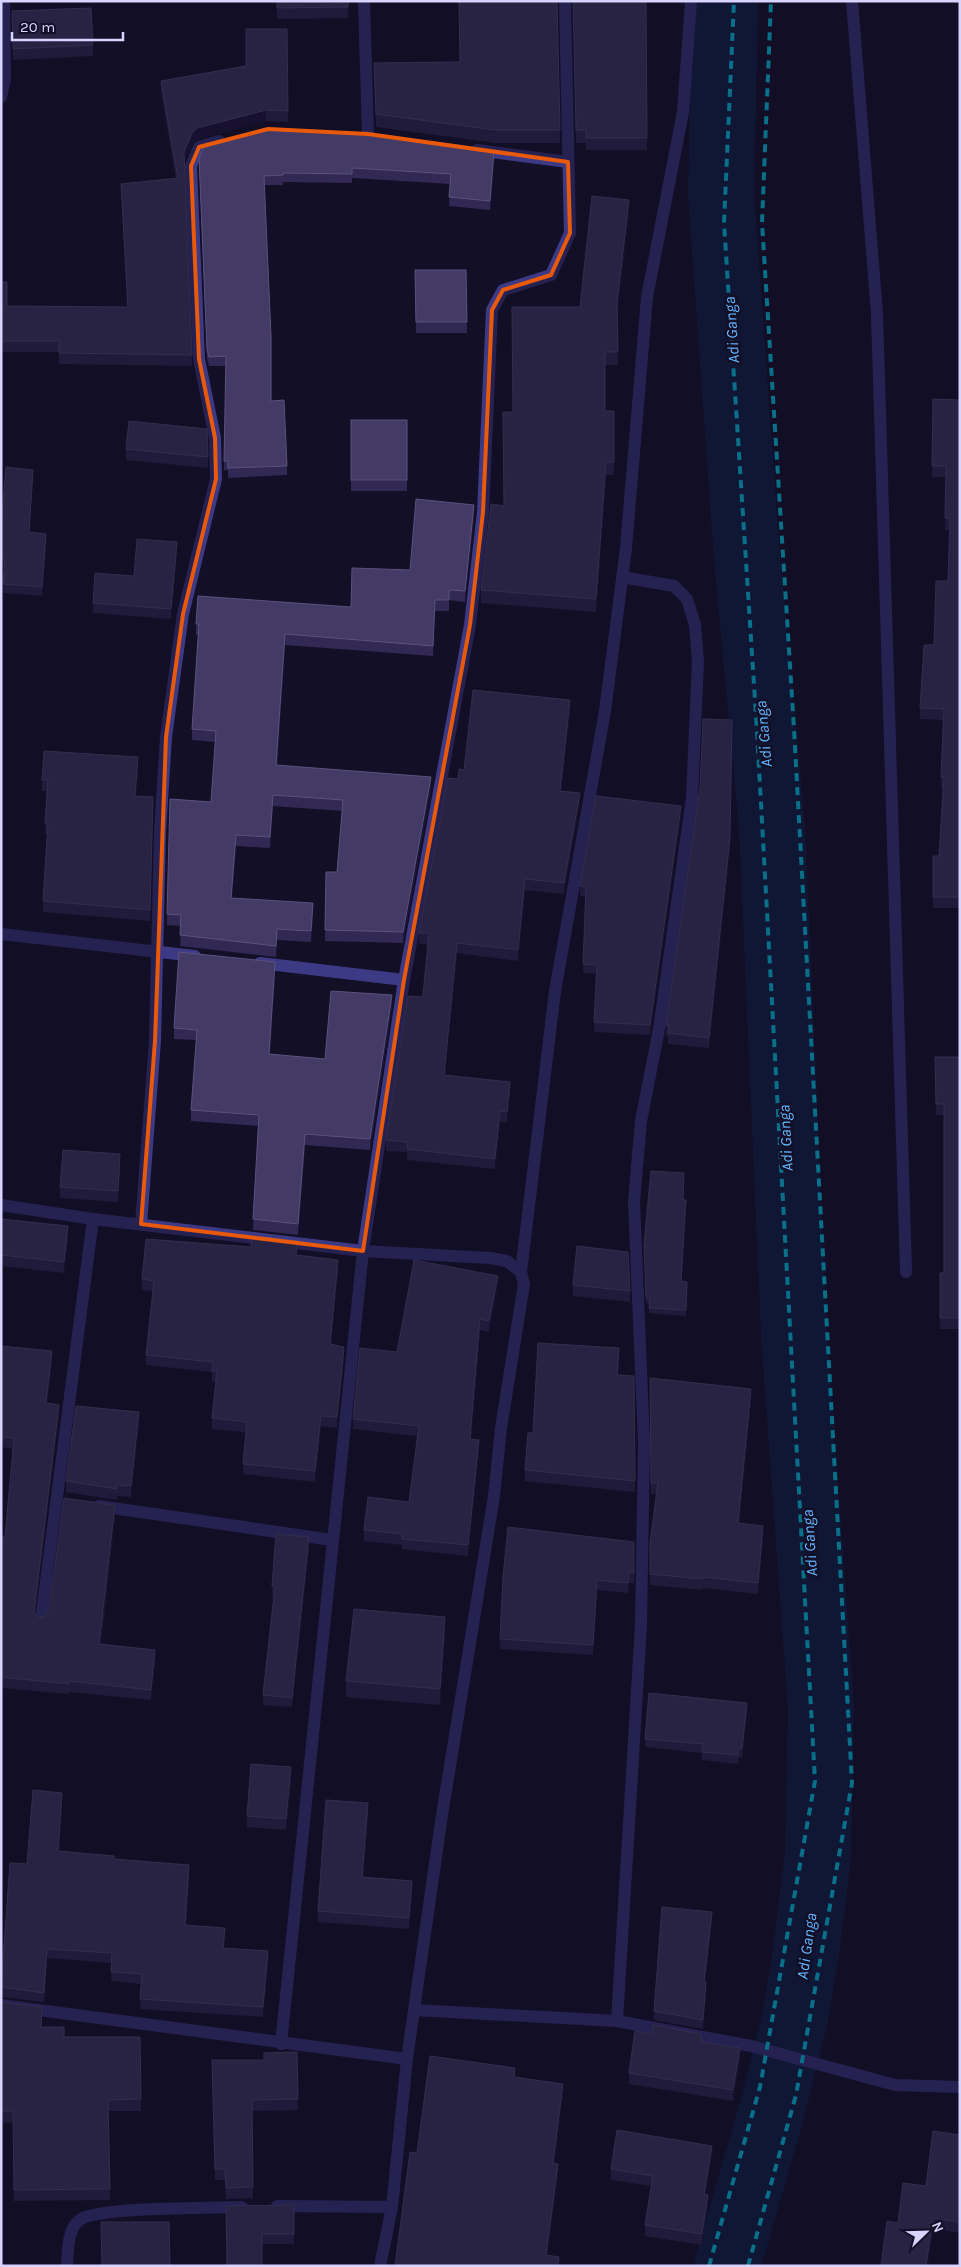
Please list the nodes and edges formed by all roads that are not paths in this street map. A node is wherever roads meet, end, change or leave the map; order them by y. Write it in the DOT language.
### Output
graph roads {
  1 [pos="4,1"];
  2 [pos="364,1"];
  3 [pos="565,1"];
  4 [pos="691,1"];
  5 [pos="852,1"];
  6 [pos="1,97"];
  7 [pos="353,134"];
  8 [pos="230,138"];
  9 [pos="464,148"];
  10 [pos="568,162"];
  11 [pos="622,577"];
  12 [pos="1,934"];
  13 [pos="156,951"];
  14 [pos="206,957"];
  15 [pos="245,962"];
  16 [pos="404,980"];
  17 [pos="1,1205"];
  18 [pos="93,1219"];
  19 [pos="142,1224"];
  20 [pos="363,1252"];
  21 [pos="521,1272"];
  22 [pos="906,1272"];
  23 [pos="86,1504"];
  24 [pos="332,1540"];
  25 [pos="41,1620"];
  26 [pos="1,2005"];
  27 [pos="414,2010"];
  28 [pos="617,2021"];
  29 [pos="281,2044"];
  30 [pos="407,2059"];
  31 [pos="960,2087"];
  32 [pos="392,2207"];
  33 [pos="67,2266"];
  34 [pos="380,2266"];
  1 -- 6 [label="street"];
  2 -- 7 [label="street"];
  3 -- 10 [label="street"];
  4 -- 11 [label="street"];
  5 -- 22 [label="street"];
  8 -- 13 [label="street"];
  9 -- 10 [label="street"];
  10 -- 16 [label="street"];
  11 -- 21 [label="street"];
  11 -- 28 [label="street"];
  12 -- 13 [label="street"];
  13 -- 14 [label="street"];
  13 -- 19 [label="street"];
  15 -- 16 [label="street"];
  16 -- 20 [label="street"];
  17 -- 18 [label="street"];
  18 -- 19 [label="street"];
  18 -- 25 [label="street"];
  19 -- 20 [label="street"];
  20 -- 21 [label="street"];
  20 -- 24 [label="street"];
  21 -- 27 [label="street"];
  23 -- 24 [label="street"];
  24 -- 29 [label="street"];
  26 -- 29 [label="street"];
  27 -- 28 [label="street"];
  27 -- 30 [label="street"];
  28 -- 31 [label="street"];
  29 -- 30 [label="street"];
  30 -- 32 [label="street"];
  32 -- 33 [label="street"];
  32 -- 34 [label="street"];
}
